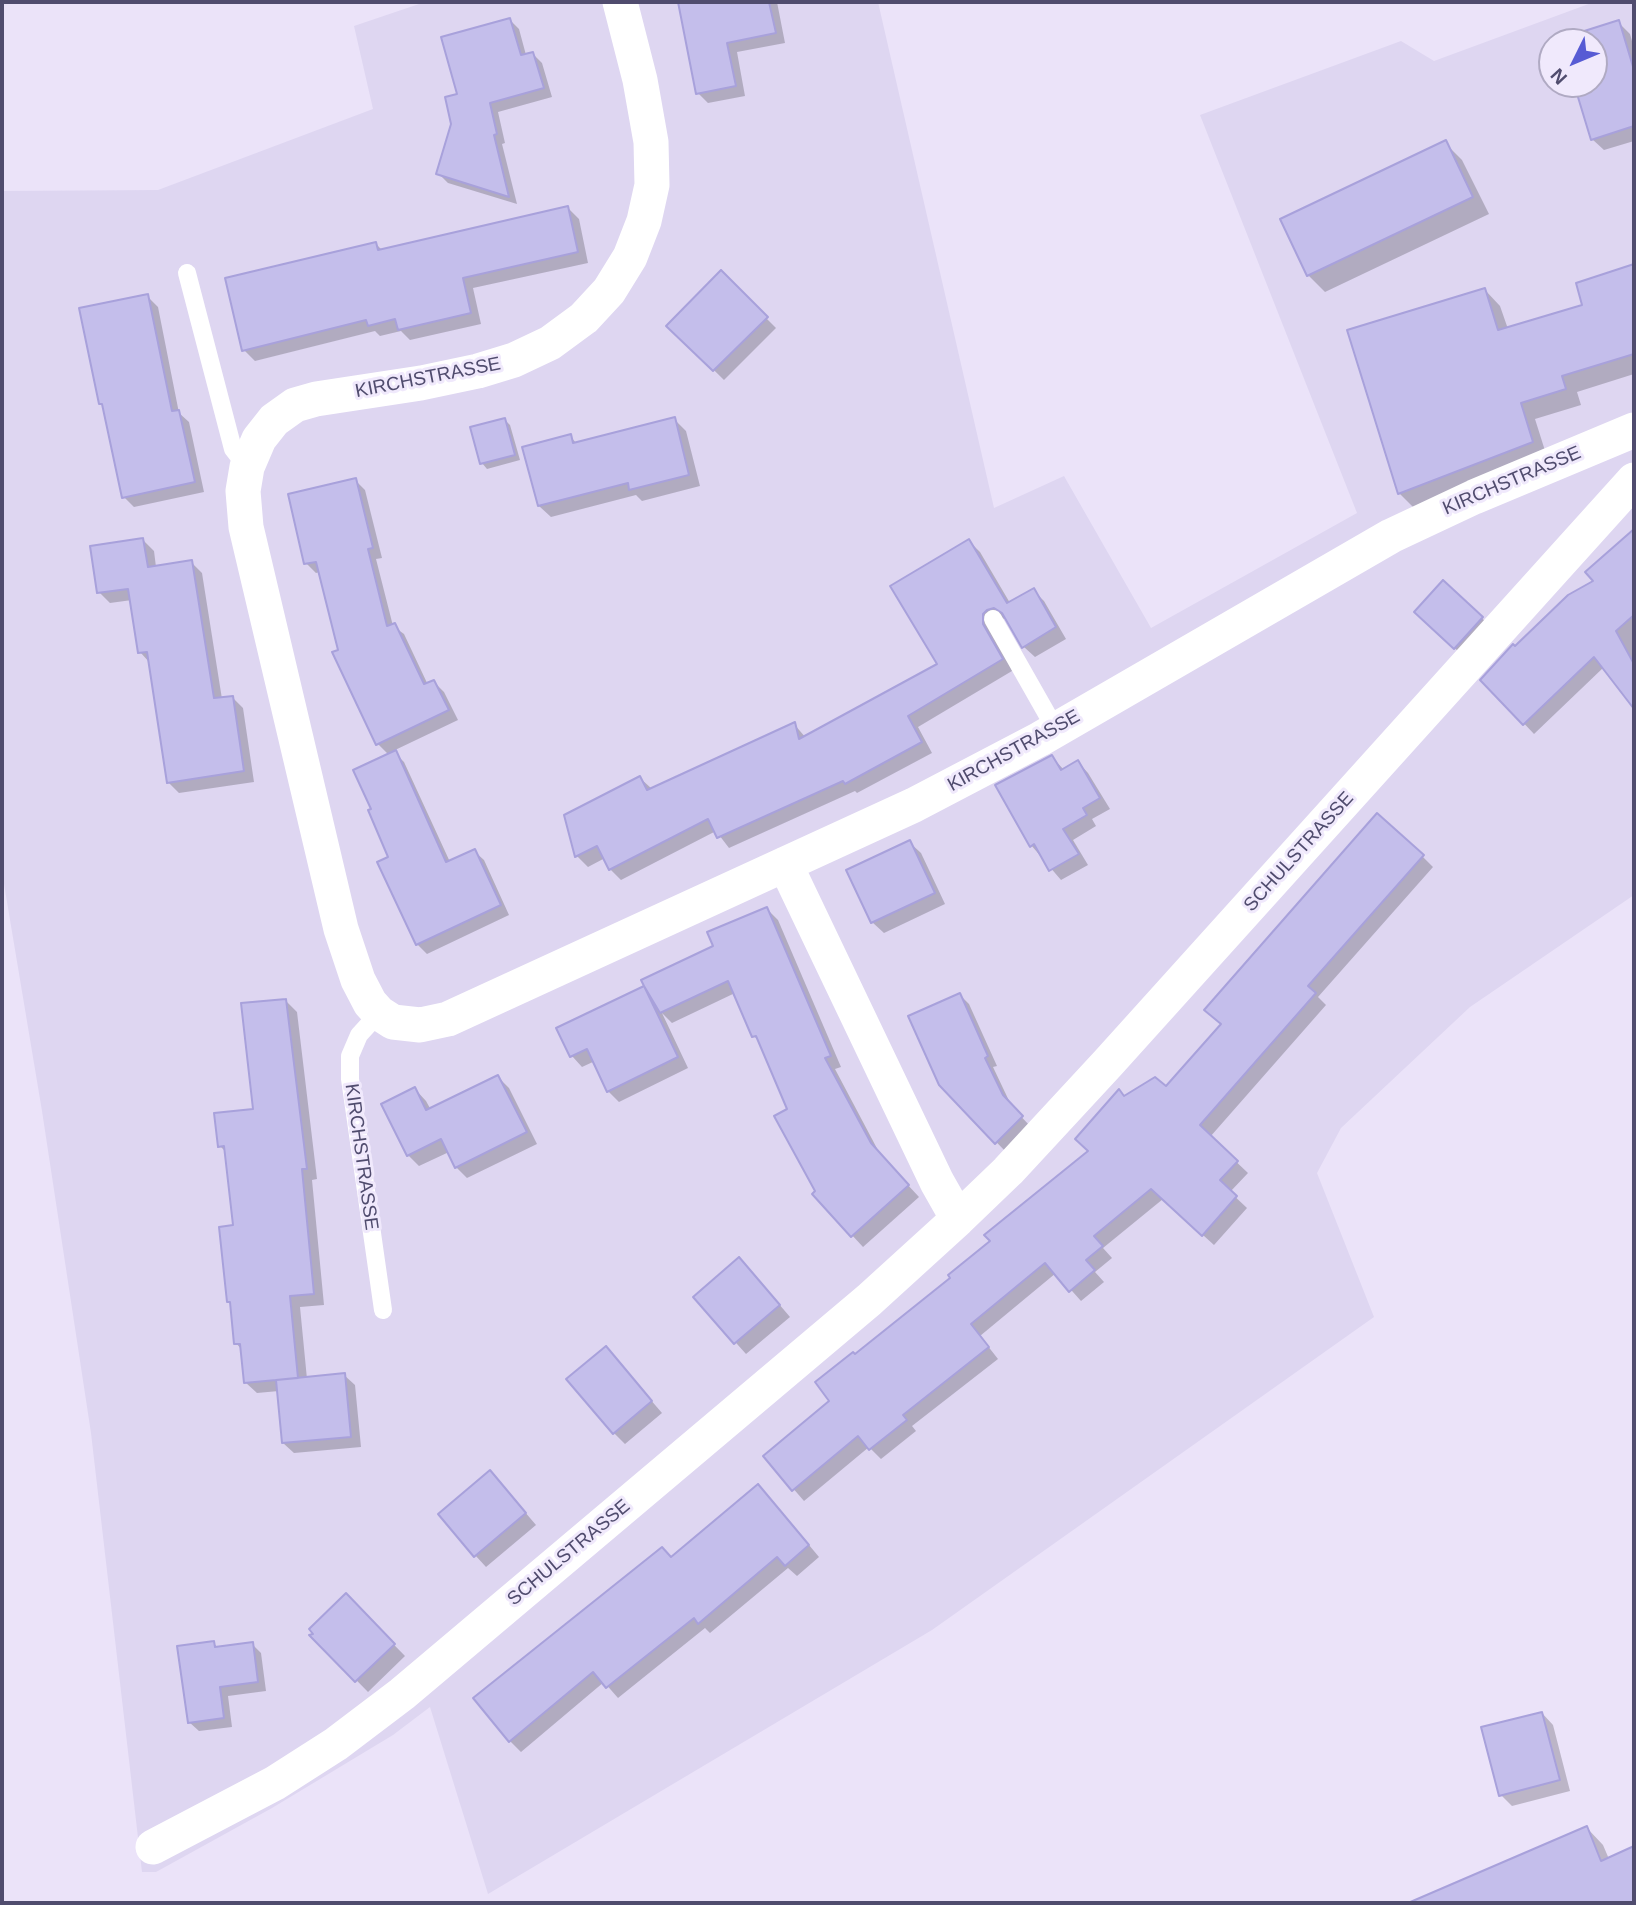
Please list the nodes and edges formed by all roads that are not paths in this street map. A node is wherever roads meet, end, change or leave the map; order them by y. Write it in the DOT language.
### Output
graph roads {
  1 [pos="620,2"];
  2 [pos="187,273"];
  3 [pos="1634,430"];
  4 [pos="247,467"];
  5 [pos="1634,480"];
  6 [pos="993,619"];
  7 [pos="1056,730"];
  8 [pos="785,864"];
  9 [pos="379,1013"];
  10 [pos="958,1219"];
  11 [pos="383,1310"];
  12 [pos="153,1847"];
  1 -- 4 [label="street, KIRCHSTRASSE"];
  2 -- 4 [label="lane"];
  3 -- 7 [label="street, KIRCHSTRASSE"];
  4 -- 9 [label="street, KIRCHSTRASSE"];
  5 -- 10 [label="street, SCHULSTRASSE"];
  6 -- 7 [label="lane"];
  7 -- 8 [label="street, KIRCHSTRASSE"];
  8 -- 9 [label="street, KIRCHSTRASSE"];
  8 -- 10 [label="street"];
  9 -- 11 [label="lane, KIRCHSTRASSE"];
  10 -- 12 [label="street, SCHULSTRASSE"];
}
